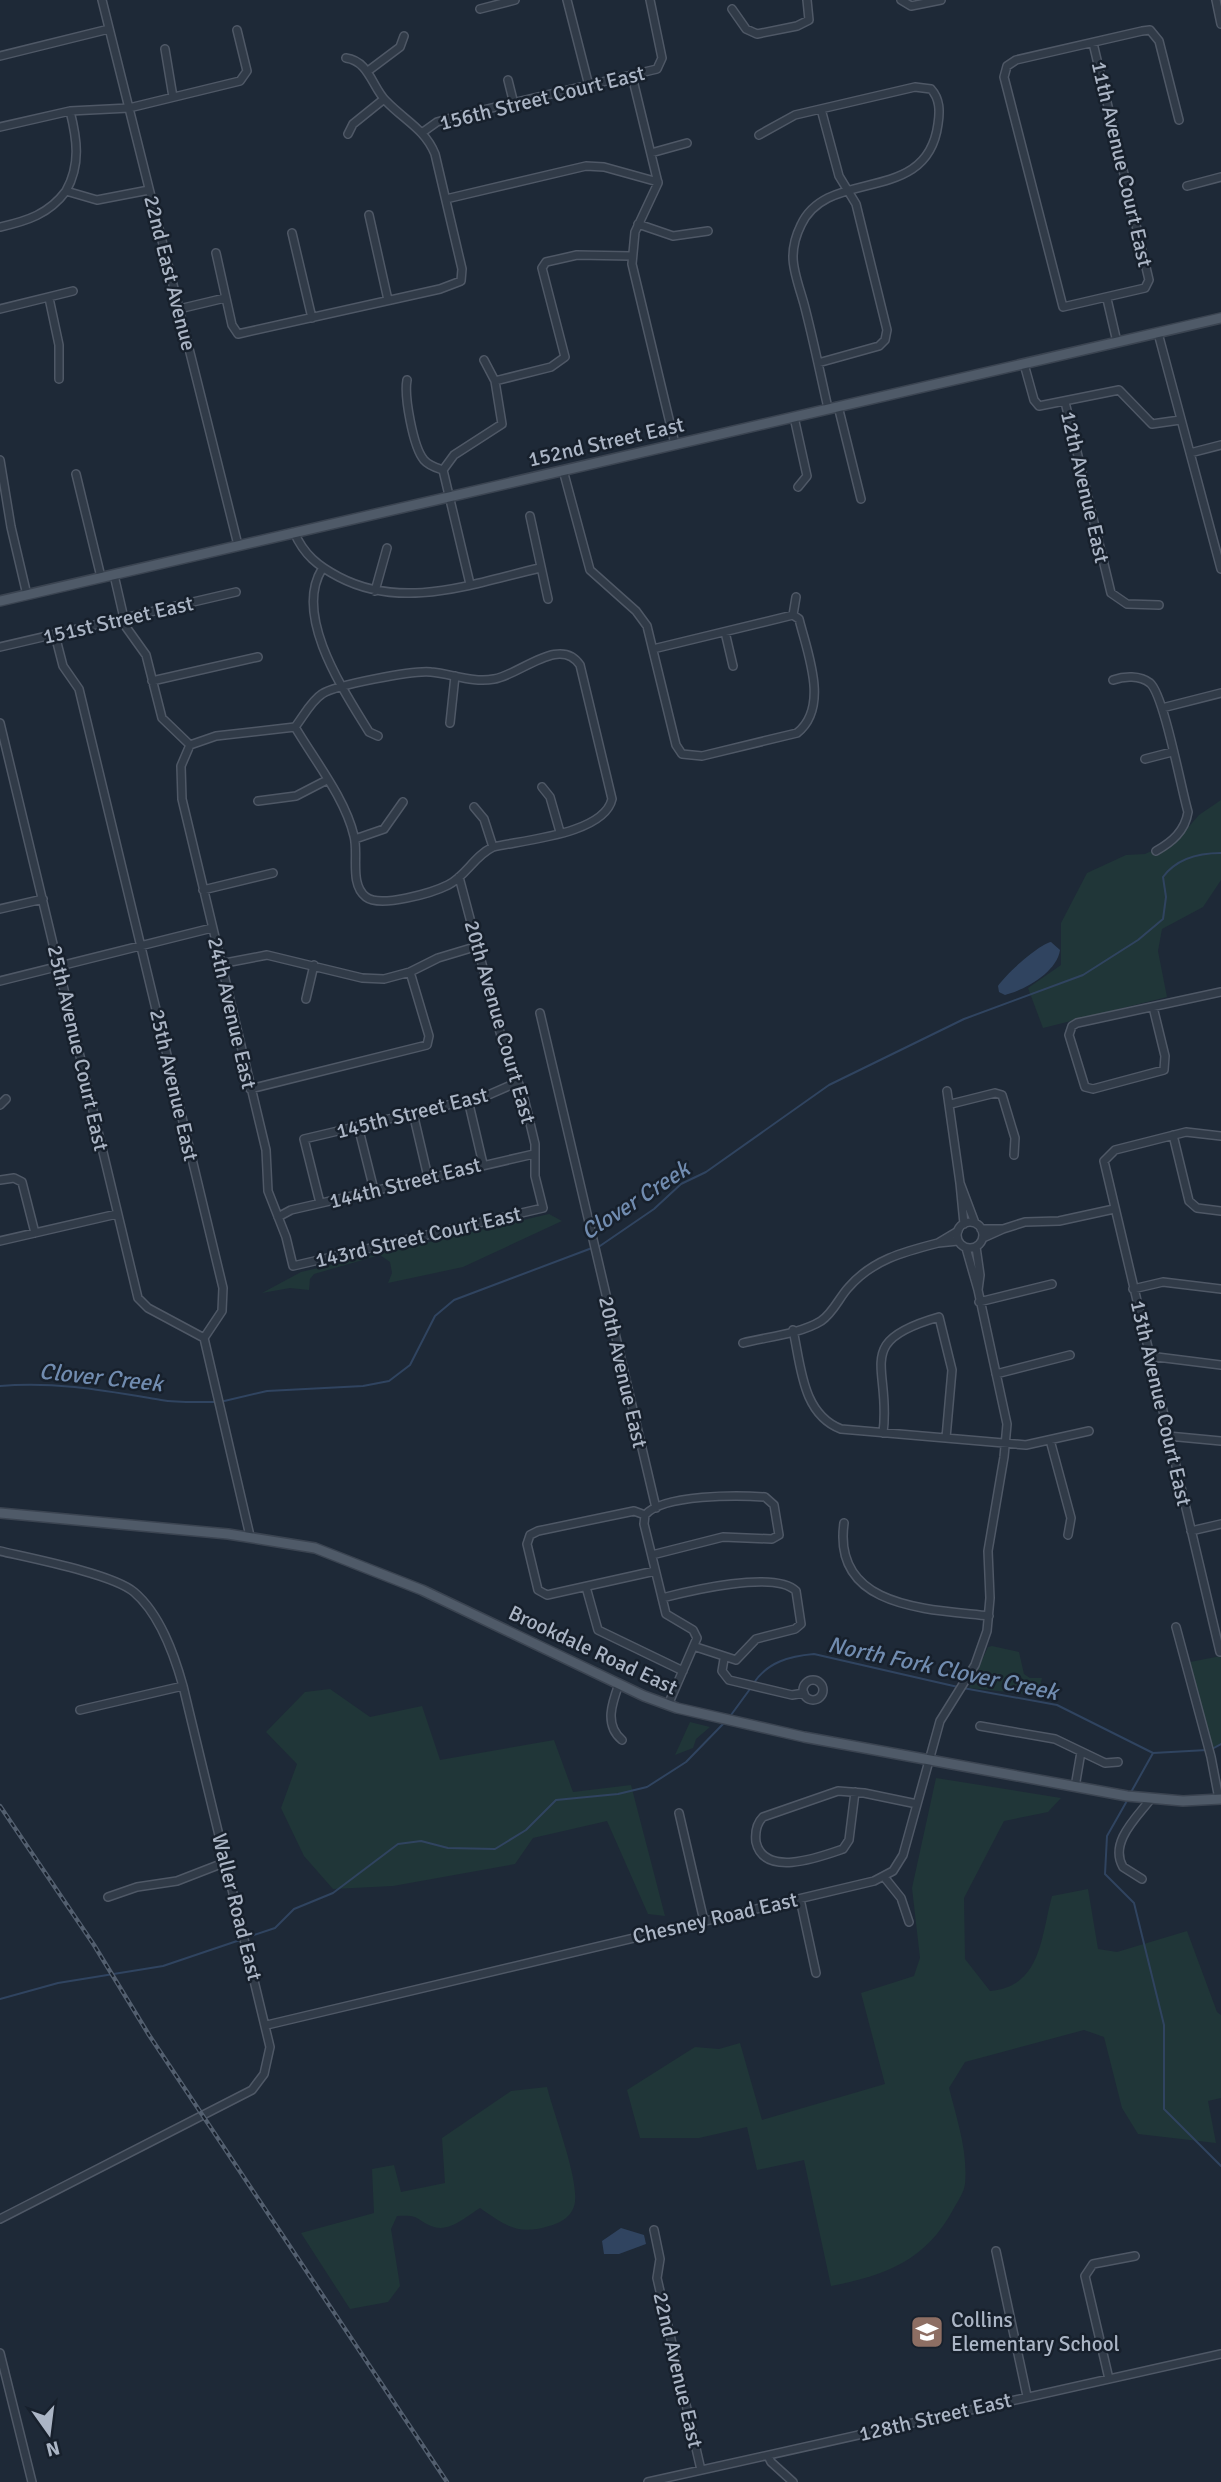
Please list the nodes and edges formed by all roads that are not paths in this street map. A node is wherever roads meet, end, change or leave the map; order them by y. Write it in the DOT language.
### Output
graph roads {
  1 [pos="102,0"];
  2 [pos="516,0"];
  3 [pos="567,0"];
  4 [pos="650,0"];
  5 [pos="807,0"];
  6 [pos="941,0"];
  7 [pos="1216,0"];
  8 [pos="904,3"];
  9 [pos="480,9"];
  10 [pos="732,9"];
  11 [pos="1221,24"];
  12 [pos="109,30"];
  13 [pos="237,30"];
  14 [pos="404,36"];
  15 [pos="1093,43"];
  16 [pos="165,49"];
  17 [pos="0,56"];
  18 [pos="346,58"];
  19 [pos="368,71"];
  20 [pos="632,76"];
  21 [pos="508,80"];
  22 [pos="589,86"];
  23 [pos="173,97"];
  24 [pos="384,99"];
  25 [pos="514,104"];
  26 [pos="128,108"];
  27 [pos="821,109"];
  28 [pos="70,111"];
  29 [pos="1179,120"];
  30 [pos="0,127"];
  31 [pos="422,132"];
  32 [pos="348,134"];
  33 [pos="759,135"];
  34 [pos="687,144"];
  35 [pos="651,153"];
  36 [pos="1221,177"];
  37 [pos="657,182"];
  38 [pos="1187,186"];
  39 [pos="149,190"];
  40 [pos="65,191"];
  41 [pos="849,191"];
  42 [pos="446,199"];
  43 [pos="369,215"];
  44 [pos="638,224"];
  45 [pos="0,228"];
  46 [pos="708,230"];
  47 [pos="292,233"];
  48 [pos="216,253"];
  49 [pos="631,256"];
  50 [pos="74,291"];
  51 [pos="49,298"];
  52 [pos="225,298"];
  53 [pos="1107,299"];
  54 [pos="388,300"];
  55 [pos="0,309"];
  56 [pos="179,309"];
  57 [pos="312,318"];
  58 [pos="1221,318"];
  59 [pos="1158,333"];
  60 [pos="1117,342"];
  61 [pos="484,360"];
  62 [pos="818,363"];
  63 [pos="1024,364"];
  64 [pos="59,379"];
  65 [pos="407,380"];
  66 [pos="495,381"];
  67 [pos="1065,402"];
  68 [pos="833,407"];
  69 [pos="794,417"];
  70 [pos="1180,419"];
  71 [pos="675,444"];
  72 [pos="1221,445"];
  73 [pos="1190,453"];
  74 [pos="0,460"];
  75 [pos="443,470"];
  76 [pos="563,470"];
  77 [pos="76,474"];
  78 [pos="798,487"];
  79 [pos="449,496"];
  80 [pos="861,499"];
  81 [pos="530,516"];
  82 [pos="294,532"];
  83 [pos="238,545"];
  84 [pos="387,548"];
  85 [pos="540,568"];
  86 [pos="322,569"];
  87 [pos="1221,569"];
  88 [pos="114,575"];
  89 [pos="101,577"];
  90 [pos="470,584"];
  91 [pos="375,591"];
  92 [pos="236,592"];
  93 [pos="27,595"];
  94 [pos="796,597"];
  95 [pos="548,599"];
  96 [pos="0,601"];
  97 [pos="1159,605"];
  98 [pos="793,615"];
  99 [pos="124,618"];
  100 [pos="725,632"];
  101 [pos="55,635"];
  102 [pos="0,647"];
  103 [pos="653,649"];
  104 [pos="258,657"];
  105 [pos="733,666"];
  106 [pos="455,676"];
  107 [pos="1113,680"];
  108 [pos="152,681"];
  109 [pos="342,687"];
  110 [pos="1221,692"];
  111 [pos="1162,708"];
  112 [pos="0,723"];
  113 [pos="450,723"];
  114 [pos="295,727"];
  115 [pos="378,736"];
  116 [pos="190,745"];
  117 [pos="1172,752"];
  118 [pos="1145,759"];
  119 [pos="327,780"];
  120 [pos="542,787"];
  121 [pos="258,801"];
  122 [pos="403,802"];
  123 [pos="474,807"];
  124 [pos="559,832"];
  125 [pos="355,839"];
  126 [pos="493,847"];
  127 [pos="1156,852"];
  128 [pos="272,873"];
  129 [pos="459,877"];
  130 [pos="203,890"];
  131 [pos="43,899"];
  132 [pos="0,909"];
  133 [pos="212,928"];
  134 [pos="141,946"];
  135 [pos="478,946"];
  136 [pos="220,964"];
  137 [pos="314,965"];
  138 [pos="59,967"];
  139 [pos="410,972"];
  140 [pos="0,981"];
  141 [pos="1221,992"];
  142 [pos="306,999"];
  143 [pos="1153,1007"];
  144 [pos="540,1013"];
  145 [pos="518,1082"];
  146 [pos="250,1089"];
  147 [pos="947,1091"];
  148 [pos="468,1100"];
  149 [pos="951,1104"];
  150 [pos="413,1114"];
  151 [pos="358,1126"];
  152 [pos="1173,1135"];
  153 [pos="1221,1136"];
  154 [pos="534,1154"];
  155 [pos="1014,1155"];
  156 [pos="483,1164"];
  157 [pos="428,1177"];
  158 [pos="0,1180"];
  159 [pos="960,1182"];
  160 [pos="374,1190"];
  161 [pos="320,1203"];
  162 [pos="543,1208"];
  163 [pos="1114,1209"];
  164 [pos="1221,1211"];
  165 [pos="117,1214"];
  166 [pos="278,1217"];
  167 [pos="975,1223"];
  168 [pos="961,1228"];
  169 [pos="982,1229"];
  170 [pos="1003,1229"];
  171 [pos="35,1233"];
  172 [pos="983,1238"];
  173 [pos="0,1241"];
  174 [pos="958,1241"];
  175 [pos="938,1243"];
  176 [pos="976,1247"];
  177 [pos="966,1248"];
  178 [pos="293,1266"];
  179 [pos="1052,1284"];
  180 [pos="1133,1289"];
  181 [pos="1221,1289"];
  182 [pos="978,1290"];
  183 [pos="979,1302"];
  184 [pos="793,1330"];
  185 [pos="204,1338"];
  186 [pos="743,1343"];
  187 [pos="1070,1355"];
  188 [pos="1149,1356"];
  189 [pos="1221,1365"];
  190 [pos="996,1374"];
  191 [pos="1088,1431"];
  192 [pos="883,1433"];
  193 [pos="1168,1436"];
  194 [pos="946,1438"];
  195 [pos="1050,1440"];
  196 [pos="1221,1441"];
  197 [pos="1006,1444"];
  198 [pos="656,1508"];
  199 [pos="0,1513"];
  200 [pos="645,1515"];
  201 [pos="844,1523"];
  202 [pos="1221,1524"];
  203 [pos="1191,1531"];
  204 [pos="1068,1535"];
  205 [pos="250,1536"];
  206 [pos="0,1551"];
  207 [pos="652,1555"];
  208 [pos="656,1571"];
  209 [pos="586,1587"];
  210 [pos="662,1598"];
  211 [pos="1221,1606"];
  212 [pos="1210,1609"];
  213 [pos="989,1616"];
  214 [pos="1176,1627"];
  215 [pos="696,1647"];
  216 [pos="1220,1652"];
  217 [pos="724,1659"];
  218 [pos="683,1671"];
  219 [pos="619,1684"];
  220 [pos="183,1686"];
  221 [pos="804,1693"];
  222 [pos="668,1705"];
  223 [pos="80,1710"];
  224 [pos="979,1726"];
  225 [pos="621,1740"];
  226 [pos="1081,1752"];
  227 [pos="927,1760"];
  228 [pos="1118,1762"];
  229 [pos="1075,1787"];
  230 [pos="855,1792"];
  231 [pos="1220,1799"];
  232 [pos="1150,1800"];
  233 [pos="917,1804"];
  234 [pos="679,1813"];
  235 [pos="226,1862"];
  236 [pos="885,1878"];
  237 [pos="1142,1879"];
  238 [pos="108,1897"];
  239 [pos="800,1899"];
  240 [pos="704,1921"];
  241 [pos="908,1922"];
  242 [pos="817,1973"];
  243 [pos="267,2025"];
  244 [pos="0,2219"];
  245 [pos="654,2230"];
  246 [pos="996,2251"];
  247 [pos="1135,2256"];
  248 [pos="0,2353"];
  249 [pos="1221,2354"];
  250 [pos="1109,2379"];
  251 [pos="1027,2396"];
  252 [pos="768,2456"];
  253 [pos="701,2470"];
  254 [pos="32,2482"];
  255 [pos="648,2482"];
  256 [pos="793,2482"];
  1 -- 12 [label="street, 22nd East Avenue"];
  2 -- 9 [label="street"];
  3 -- 22 [label="street"];
  4 -- 20 [label="street, 156th Street Court East"];
  5 -- 10 [label="street"];
  6 -- 8 [label="street"];
  7 -- 11 [label="street"];
  12 -- 17 [label="street"];
  12 -- 26 [label="street, 22nd East Avenue"];
  13 -- 23 [label="street"];
  14 -- 19 [label="street"];
  15 -- 29 [label="street"];
  15 -- 53 [label="street, 11th Avenue Court East"];
  15 -- 53 [label="street"];
  16 -- 23 [label="street"];
  18 -- 19 [label="street"];
  19 -- 24 [label="street"];
  20 -- 22 [label="street, 156th Street Court East"];
  20 -- 35 [label="street"];
  21 -- 25 [label="street"];
  22 -- 25 [label="street, 156th Street Court East"];
  23 -- 26 [label="street"];
  24 -- 31 [label="street"];
  24 -- 32 [label="street"];
  25 -- 31 [label="street, 156th Street Court East"];
  26 -- 28 [label="street"];
  26 -- 39 [label="street, 22nd East Avenue"];
  27 -- 33 [label="street"];
  27 -- 41 [label="street"];
  27 -- 41 [label="street"];
  28 -- 30 [label="street"];
  28 -- 40 [label="street"];
  31 -- 42 [label="street"];
  34 -- 35 [label="street"];
  35 -- 37 [label="street"];
  36 -- 38 [label="street"];
  37 -- 42 [label="street"];
  37 -- 44 [label="street"];
  39 -- 40 [label="street"];
  39 -- 56 [label="street, 22nd East Avenue"];
  40 -- 45 [label="street"];
  41 -- 62 [label="street"];
  41 -- 62 [label="street"];
  42 -- 54 [label="street"];
  43 -- 54 [label="street"];
  44 -- 46 [label="street"];
  44 -- 49 [label="street"];
  47 -- 57 [label="street"];
  48 -- 52 [label="street"];
  49 -- 66 [label="street"];
  49 -- 71 [label="street"];
  50 -- 51 [label="street"];
  51 -- 55 [label="street"];
  51 -- 64 [label="street"];
  52 -- 56 [label="street"];
  52 -- 57 [label="street"];
  53 -- 60 [label="street"];
  54 -- 57 [label="street"];
  56 -- 83 [label="street, 22nd East Avenue"];
  58 -- 59 [label="main road, 152nd Street East"];
  59 -- 60 [label="main road, 152nd Street East"];
  59 -- 70 [label="street"];
  60 -- 63 [label="main road, 152nd Street East"];
  61 -- 66 [label="street"];
  62 -- 68 [label="street"];
  63 -- 67 [label="street, 12th Avenue East"];
  63 -- 68 [label="main road, 152nd Street East"];
  65 -- 75 [label="street"];
  66 -- 75 [label="street"];
  67 -- 70 [label="street"];
  67 -- 97 [label="street, 12th Avenue East"];
  68 -- 69 [label="main road, 152nd Street East"];
  68 -- 80 [label="street"];
  69 -- 71 [label="main road, 152nd Street East"];
  69 -- 78 [label="street"];
  70 -- 73 [label="street"];
  71 -- 76 [label="main road, 152nd Street East"];
  72 -- 73 [label="street"];
  73 -- 87 [label="street"];
  74 -- 93 [label="street"];
  75 -- 79 [label="street"];
  76 -- 79 [label="main road, 152nd Street East"];
  76 -- 103 [label="street"];
  77 -- 89 [label="street"];
  79 -- 82 [label="main road, 152nd Street East"];
  79 -- 90 [label="street"];
  81 -- 85 [label="street"];
  82 -- 83 [label="main road, 152nd Street East"];
  82 -- 86 [label="street"];
  83 -- 88 [label="main road, 152nd Street East"];
  84 -- 91 [label="street"];
  85 -- 90 [label="street"];
  85 -- 95 [label="street"];
  86 -- 91 [label="street"];
  86 -- 109 [label="street"];
  88 -- 89 [label="main road, 152nd Street East"];
  88 -- 99 [label="street"];
  89 -- 93 [label="main road, 152nd Street East"];
  90 -- 91 [label="street"];
  92 -- 99 [label="street, 151st Street East"];
  93 -- 96 [label="main road, 152nd Street East"];
  94 -- 98 [label="street"];
  98 -- 100 [label="street"];
  98 -- 103 [label="street"];
  99 -- 101 [label="street, 151st Street East"];
  99 -- 108 [label="street"];
  100 -- 103 [label="street"];
  100 -- 105 [label="street"];
  101 -- 102 [label="street, 151st Street East"];
  101 -- 134 [label="street, 25th Avenue East"];
  104 -- 108 [label="street"];
  106 -- 109 [label="street"];
  106 -- 113 [label="street"];
  106 -- 124 [label="street"];
  107 -- 111 [label="street"];
  108 -- 116 [label="street"];
  109 -- 114 [label="street"];
  109 -- 115 [label="street"];
  110 -- 111 [label="street"];
  111 -- 117 [label="street"];
  112 -- 131 [label="street, 25th Avenue Court East"];
  114 -- 116 [label="street"];
  114 -- 119 [label="street"];
  116 -- 130 [label="street, 24th Avenue East"];
  117 -- 118 [label="street"];
  117 -- 127 [label="street"];
  119 -- 121 [label="street"];
  119 -- 125 [label="street"];
  120 -- 124 [label="street"];
  122 -- 125 [label="street"];
  123 -- 126 [label="street"];
  124 -- 126 [label="street"];
  125 -- 129 [label="street"];
  126 -- 129 [label="street"];
  128 -- 130 [label="street"];
  129 -- 135 [label="street, 20th Avenue Court East"];
  130 -- 133 [label="street, 24th Avenue East"];
  131 -- 132 [label="street"];
  131 -- 138 [label="street, 25th Avenue Court East"];
  133 -- 134 [label="street"];
  133 -- 136 [label="street, 24th Avenue East"];
  134 -- 138 [label="street"];
  134 -- 185 [label="street, 25th Avenue East"];
  135 -- 139 [label="street"];
  135 -- 145 [label="street, 20th Avenue Court East"];
  136 -- 137 [label="street"];
  136 -- 146 [label="street, 24th Avenue East"];
  137 -- 139 [label="street"];
  137 -- 142 [label="street"];
  138 -- 140 [label="street"];
  138 -- 165 [label="street, 25th Avenue Court East"];
  139 -- 146 [label="street"];
  141 -- 143 [label="street"];
  143 -- 143 [label="street"];
  144 -- 198 [label="street, 20th Avenue East"];
  145 -- 148 [label="street, 145th Street East"];
  145 -- 154 [label="street, 20th Avenue Court East"];
  146 -- 166 [label="street, 24th Avenue East"];
  147 -- 149 [label="street"];
  148 -- 150 [label="street, 145th Street East"];
  148 -- 156 [label="street"];
  149 -- 155 [label="street"];
  149 -- 159 [label="street"];
  150 -- 151 [label="street, 145th Street East"];
  150 -- 157 [label="street"];
  151 -- 160 [label="street"];
  151 -- 161 [label="street, 145th Street East"];
  152 -- 153 [label="street"];
  152 -- 163 [label="street, 13th Avenue Court East"];
  152 -- 164 [label="street"];
  154 -- 156 [label="street, 144th Street East"];
  154 -- 162 [label="street, 20th Avenue Court East"];
  156 -- 157 [label="street, 144th Street East"];
  157 -- 160 [label="street, 144th Street East"];
  158 -- 171 [label="street"];
  159 -- 167 [label="street"];
  159 -- 168 [label="street"];
  160 -- 161 [label="street, 144th Street East"];
  161 -- 166 [label="street, 144th Street East"];
  162 -- 178 [label="street, 143rd Street Court East"];
  163 -- 170 [label="street"];
  163 -- 180 [label="street, 13th Avenue Court East"];
  165 -- 171 [label="street"];
  165 -- 185 [label="street, 25th Avenue Court East"];
  166 -- 178 [label="street, 24th Avenue East"];
  167 -- 168 [label="street"];
  167 -- 169 [label="street"];
  168 -- 174 [label="street"];
  168 -- 175 [label="street"];
  169 -- 170 [label="street"];
  169 -- 172 [label="street"];
  170 -- 172 [label="street"];
  171 -- 173 [label="street"];
  172 -- 176 [label="street"];
  174 -- 175 [label="street"];
  174 -- 177 [label="street"];
  175 -- 184 [label="street"];
  176 -- 177 [label="street"];
  176 -- 182 [label="street"];
  177 -- 182 [label="street"];
  179 -- 183 [label="street"];
  180 -- 181 [label="street"];
  180 -- 188 [label="street, 13th Avenue Court East"];
  182 -- 183 [label="street"];
  183 -- 190 [label="street"];
  184 -- 186 [label="street"];
  184 -- 192 [label="street"];
  185 -- 205 [label="street"];
  187 -- 190 [label="street"];
  188 -- 189 [label="street"];
  188 -- 193 [label="street, 13th Avenue Court East"];
  190 -- 197 [label="street"];
  191 -- 195 [label="street"];
  192 -- 194 [label="street"];
  192 -- 194 [label="street"];
  193 -- 196 [label="street"];
  193 -- 203 [label="street, 13th Avenue Court East"];
  194 -- 197 [label="street"];
  195 -- 197 [label="street"];
  195 -- 204 [label="street"];
  197 -- 213 [label="street"];
  198 -- 200 [label="street"];
  198 -- 207 [label="street"];
  199 -- 205 [label="main road, Brookdale Road East"];
  200 -- 207 [label="street"];
  200 -- 209 [label="street"];
  201 -- 213 [label="street"];
  202 -- 203 [label="street"];
  203 -- 212 [label="street, 13th Avenue Court East"];
  205 -- 219 [label="main road, Brookdale Road East"];
  206 -- 220 [label="street, Waller Road East"];
  207 -- 208 [label="street"];
  208 -- 209 [label="street"];
  208 -- 210 [label="street"];
  209 -- 218 [label="street"];
  210 -- 215 [label="street"];
  210 -- 217 [label="street"];
  211 -- 212 [label="street"];
  212 -- 216 [label="street, 13th Avenue Court East"];
  213 -- 227 [label="street"];
  214 -- 231 [label="street"];
  215 -- 217 [label="street"];
  215 -- 218 [label="street"];
  217 -- 221 [label="street"];
  218 -- 222 [label="street"];
  219 -- 222 [label="main road, Brookdale Road East"];
  219 -- 225 [label="street"];
  220 -- 223 [label="street"];
  220 -- 235 [label="street, Waller Road East"];
  222 -- 227 [label="main road, Brookdale Road East"];
  224 -- 226 [label="street"];
  226 -- 228 [label="street"];
  226 -- 229 [label="street"];
  227 -- 229 [label="main road, Brookdale Road East"];
  227 -- 233 [label="street"];
  229 -- 232 [label="main road, Brookdale Road East"];
  230 -- 230 [label="street"];
  230 -- 233 [label="street"];
  231 -- 232 [label="main road, Brookdale Road East"];
  232 -- 237 [label="street"];
  233 -- 236 [label="street"];
  234 -- 240 [label="street"];
  235 -- 238 [label="street"];
  235 -- 243 [label="street, Waller Road East"];
  236 -- 239 [label="street, Chesney Road East"];
  236 -- 241 [label="street"];
  239 -- 240 [label="street, Chesney Road East"];
  239 -- 242 [label="street"];
  240 -- 243 [label="street, Chesney Road East"];
  243 -- 244 [label="street, Waller Road East"];
  245 -- 253 [label="street, 22nd Avenue East"];
  246 -- 251 [label="street"];
  247 -- 250 [label="street"];
  248 -- 254 [label="street"];
  249 -- 250 [label="street, 128th Street East"];
  250 -- 251 [label="street, 128th Street East"];
  251 -- 252 [label="street, 128th Street East"];
  252 -- 253 [label="street, 128th Street East"];
  252 -- 256 [label="street"];
  253 -- 255 [label="street, 128th Street East"];
}
